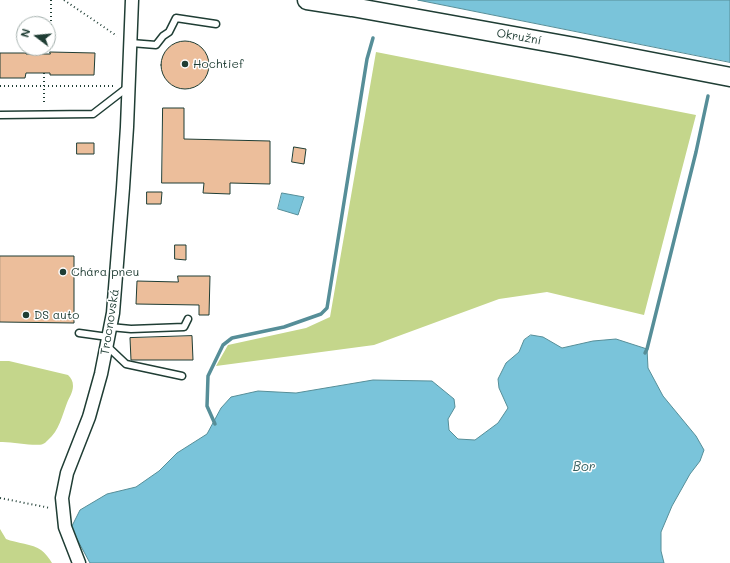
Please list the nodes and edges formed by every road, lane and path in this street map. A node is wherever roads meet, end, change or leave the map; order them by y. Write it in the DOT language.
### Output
graph roads {
  1 [pos="51,0"];
  2 [pos="64,0"];
  3 [pos="132,0"];
  4 [pos="307,0"];
  5 [pos="51,16"];
  6 [pos="216,24"];
  7 [pos="117,36"];
  8 [pos="131,43"];
  9 [pos="44,73"];
  10 [pos="730,77"];
  11 [pos="0,86"];
  12 [pos="44,86"];
  13 [pos="129,86"];
  14 [pos="45,114"];
  15 [pos="0,115"];
  16 [pos="188,319"];
  17 [pos="79,333"];
  18 [pos="108,337"];
  19 [pos="182,376"];
  20 [pos="0,498"];
  21 [pos="63,510"];
  22 [pos="79,563"];
  1 -- 5 [label="path"];
  2 -- 7 [label="path"];
  3 -- 8 [label="street, Trocnovská"];
  4 -- 10 [label="main road, Okružní"];
  6 -- 8 [label="lane"];
  8 -- 13 [label="street, Trocnovská"];
  9 -- 12 [label="path"];
  11 -- 12 [label="path"];
  12 -- 13 [label="path"];
  12 -- 14 [label="path"];
  13 -- 14 [label="lane"];
  13 -- 18 [label="street, Trocnovská"];
  14 -- 15 [label="lane"];
  16 -- 18 [label="lane"];
  17 -- 18 [label="lane"];
  18 -- 19 [label="lane"];
  18 -- 21 [label="street, Trocnovská"];
  20 -- 21 [label="path"];
  21 -- 22 [label="street, Trocnovská"];
}
